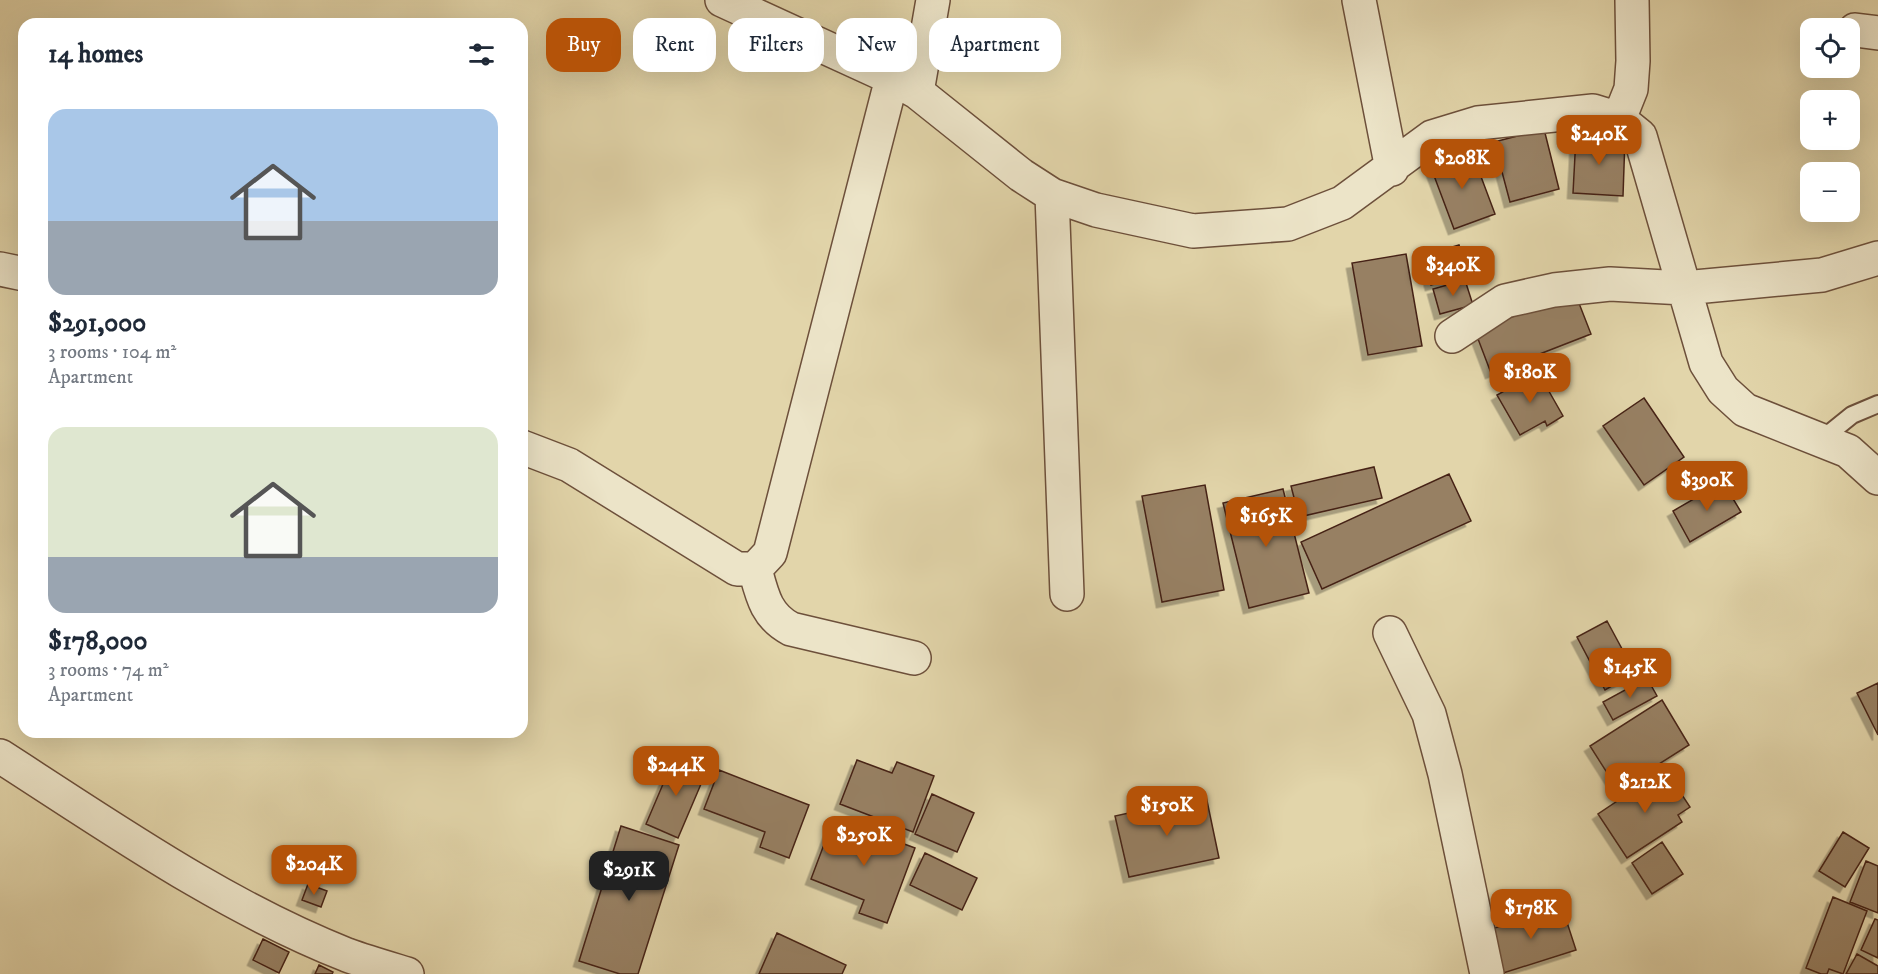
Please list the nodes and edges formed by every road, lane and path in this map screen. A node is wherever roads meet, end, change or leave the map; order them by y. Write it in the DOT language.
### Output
graph roads {
  1 [pos="933,0"];
  2 [pos="1359,0"];
  3 [pos="1632,0"];
  4 [pos="738,3"];
  5 [pos="905,85"];
  6 [pos="1619,119"];
  7 [pos="1392,169"];
  8 [pos="1052,195"];
  9 [pos="1878,258"];
  10 [pos="0,269"];
  11 [pos="18,273"];
  12 [pos="1684,288"];
  13 [pos="1452,336"];
  14 [pos="1878,404"];
  15 [pos="1821,440"];
  16 [pos="528,449"];
  17 [pos="1878,478"];
  18 [pos="755,569"];
  19 [pos="1066,594"];
  20 [pos="1390,633"];
  21 [pos="914,658"];
  22 [pos="0,756"];
  23 [pos="407,974"];
  24 [pos="1487,974"];
  1 -- 5 [label="street"];
  2 -- 7 [label="street"];
  3 -- 6 [label="street"];
  4 -- 5 [label="street"];
  5 -- 8 [label="street"];
  5 -- 18 [label="street"];
  6 -- 7 [label="street"];
  6 -- 12 [label="street"];
  7 -- 8 [label="street"];
  8 -- 19 [label="street"];
  9 -- 12 [label="street"];
  10 -- 11 [label="street"];
  12 -- 13 [label="street"];
  12 -- 15 [label="street"];
  14 -- 15 [label="lane"];
  15 -- 17 [label="street"];
  16 -- 18 [label="street"];
  18 -- 21 [label="street"];
  20 -- 24 [label="street"];
  22 -- 23 [label="street"];
}
